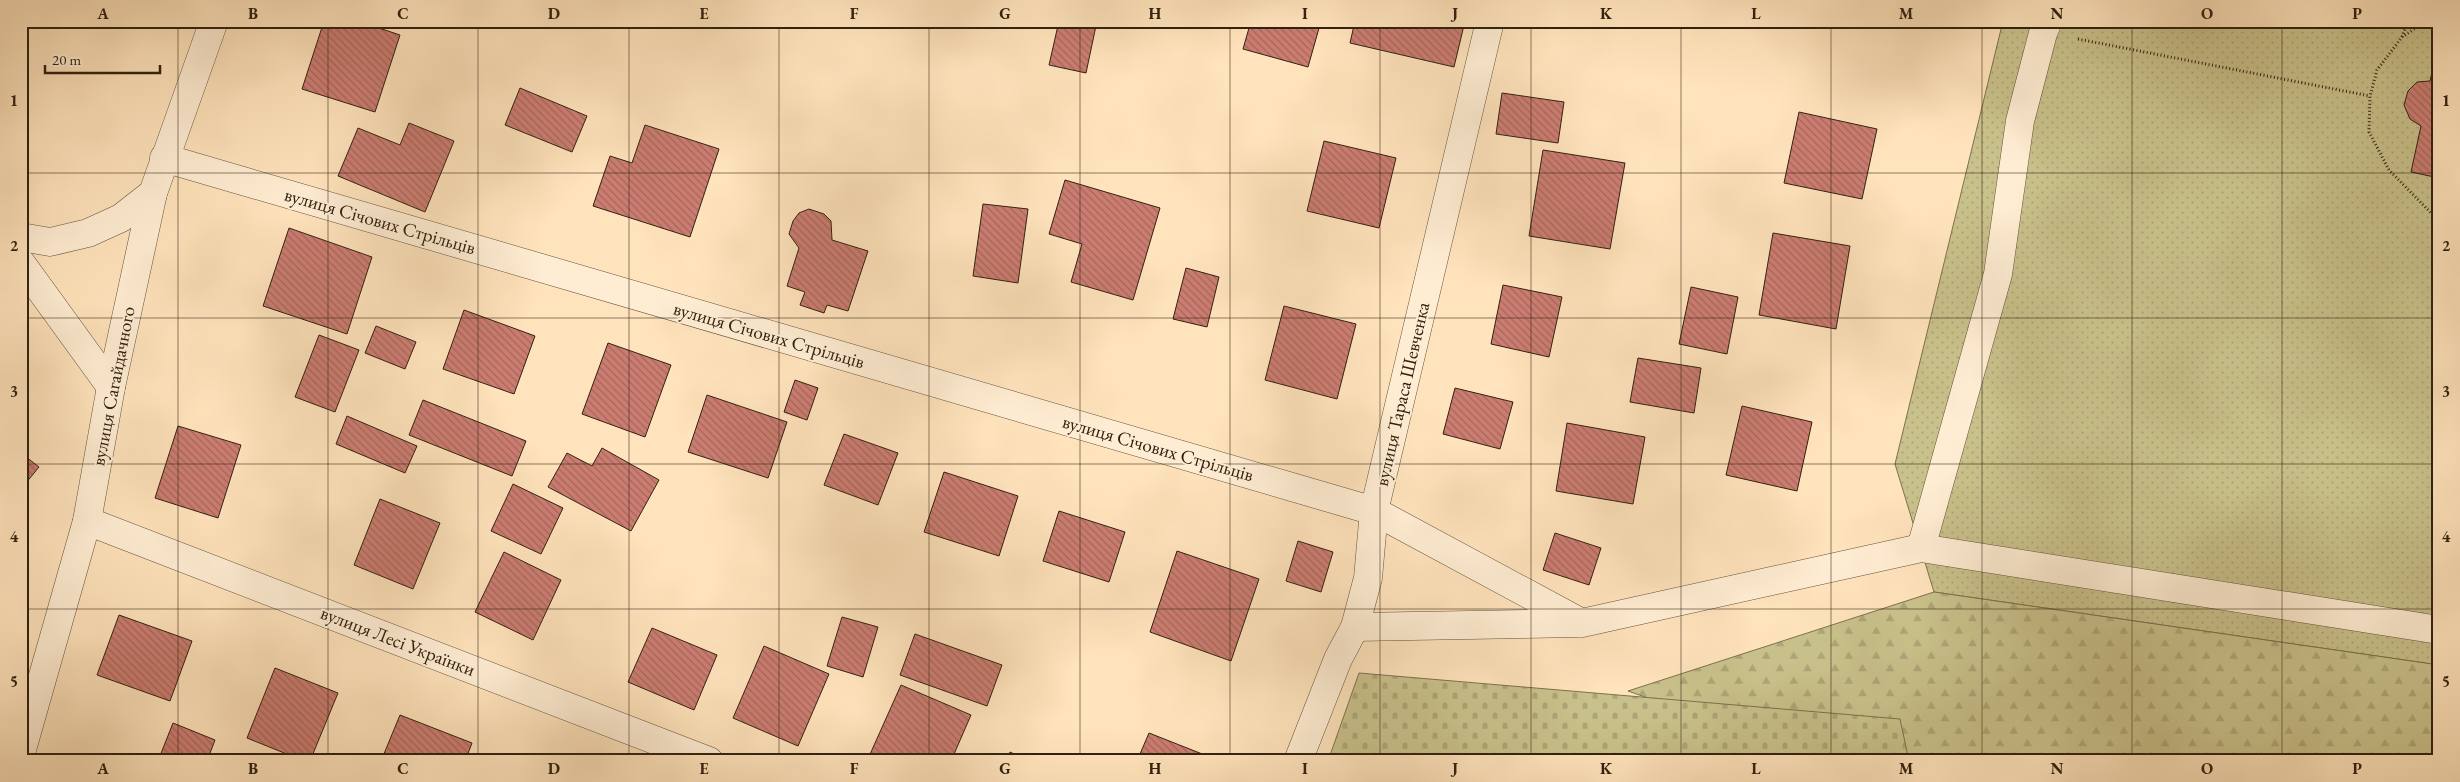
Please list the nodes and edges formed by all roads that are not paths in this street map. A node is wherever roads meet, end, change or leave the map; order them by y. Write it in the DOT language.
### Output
graph roads {
  1 [pos="214,21"];
  2 [pos="1490,21"];
  3 [pos="2045,27"];
  4 [pos="164,158"];
  5 [pos="153,193"];
  6 [pos="21,237"];
  7 [pos="21,263"];
  8 [pos="111,387"];
  9 [pos="1374,511"];
  10 [pos="87,521"];
  11 [pos="1921,548"];
  12 [pos="1582,623"];
  13 [pos="1355,627"];
  14 [pos="2439,630"];
  15 [pos="21,753"];
  16 [pos="709,761"];
  17 [pos="1298,761"];
  1 -- 4 [label="street, вулиця Сагайдачного"];
  2 -- 9 [label="street, вулиця Тараса Шевченка"];
  3 -- 11 [label="street"];
  4 -- 5 [label="street, вулиця Сагайдачного"];
  4 -- 9 [label="street, вулиця Січових Стрільців"];
  5 -- 6 [label="street"];
  5 -- 8 [label="street, вулиця Сагайдачного"];
  7 -- 8 [label="street"];
  8 -- 10 [label="street, вулиця Сагайдачного"];
  9 -- 12 [label="street, вулиця Січових Стрільців"];
  9 -- 13 [label="street, вулиця Тараса Шевченка"];
  10 -- 15 [label="street, вулиця Сагайдачного"];
  10 -- 16 [label="street, вулиця Лесі Українки"];
  11 -- 12 [label="street"];
  11 -- 14 [label="street"];
  12 -- 13 [label="street"];
  13 -- 17 [label="street, вулиця Тараса Шевченка"];
}
